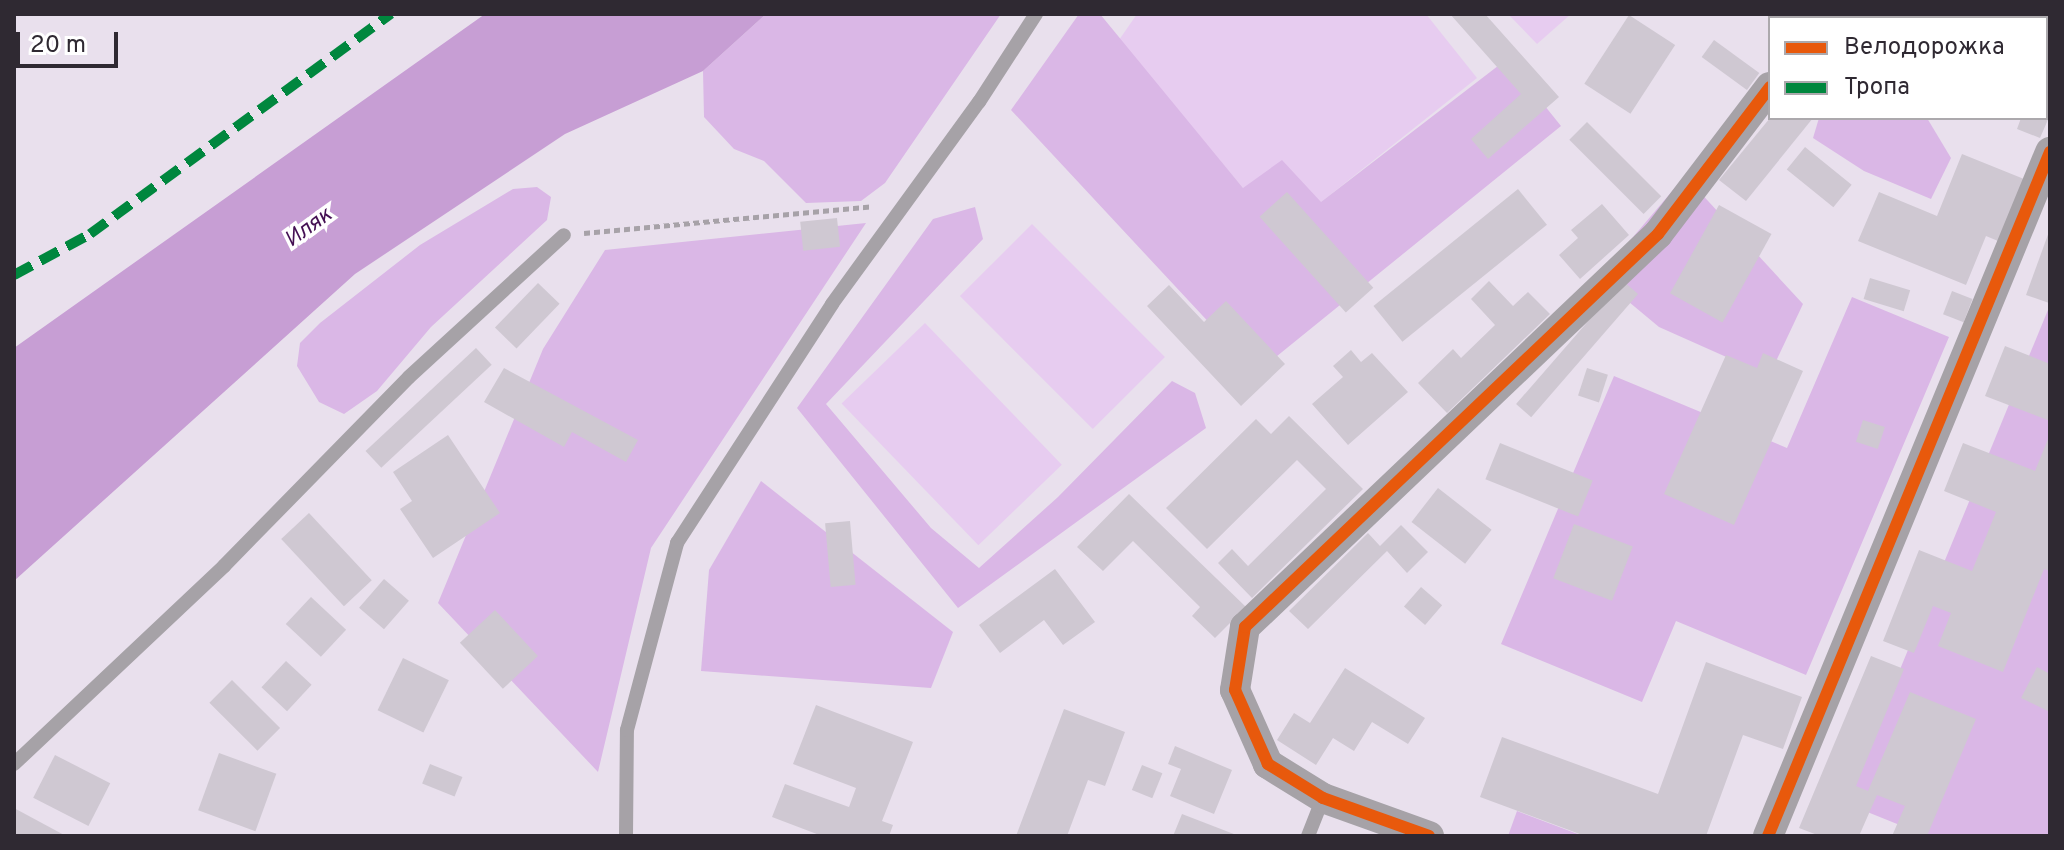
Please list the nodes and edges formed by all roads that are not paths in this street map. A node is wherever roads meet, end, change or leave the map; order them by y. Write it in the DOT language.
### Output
graph roads {
  1 [pos="1036,14"];
  2 [pos="1768,90"];
  3 [pos="2050,152"];
  4 [pos="564,235"];
  5 [pos="14,764"];
  6 [pos="1323,798"];
  7 [pos="626,836"];
  8 [pos="1308,836"];
  9 [pos="1429,836"];
  10 [pos="1768,836"];
  1 -- 7 [label="lane"];
  2 -- 6 [label="street"];
  3 -- 10 [label="street"];
  4 -- 5 [label="lane"];
  6 -- 8 [label="lane"];
  6 -- 9 [label="street"];
}
